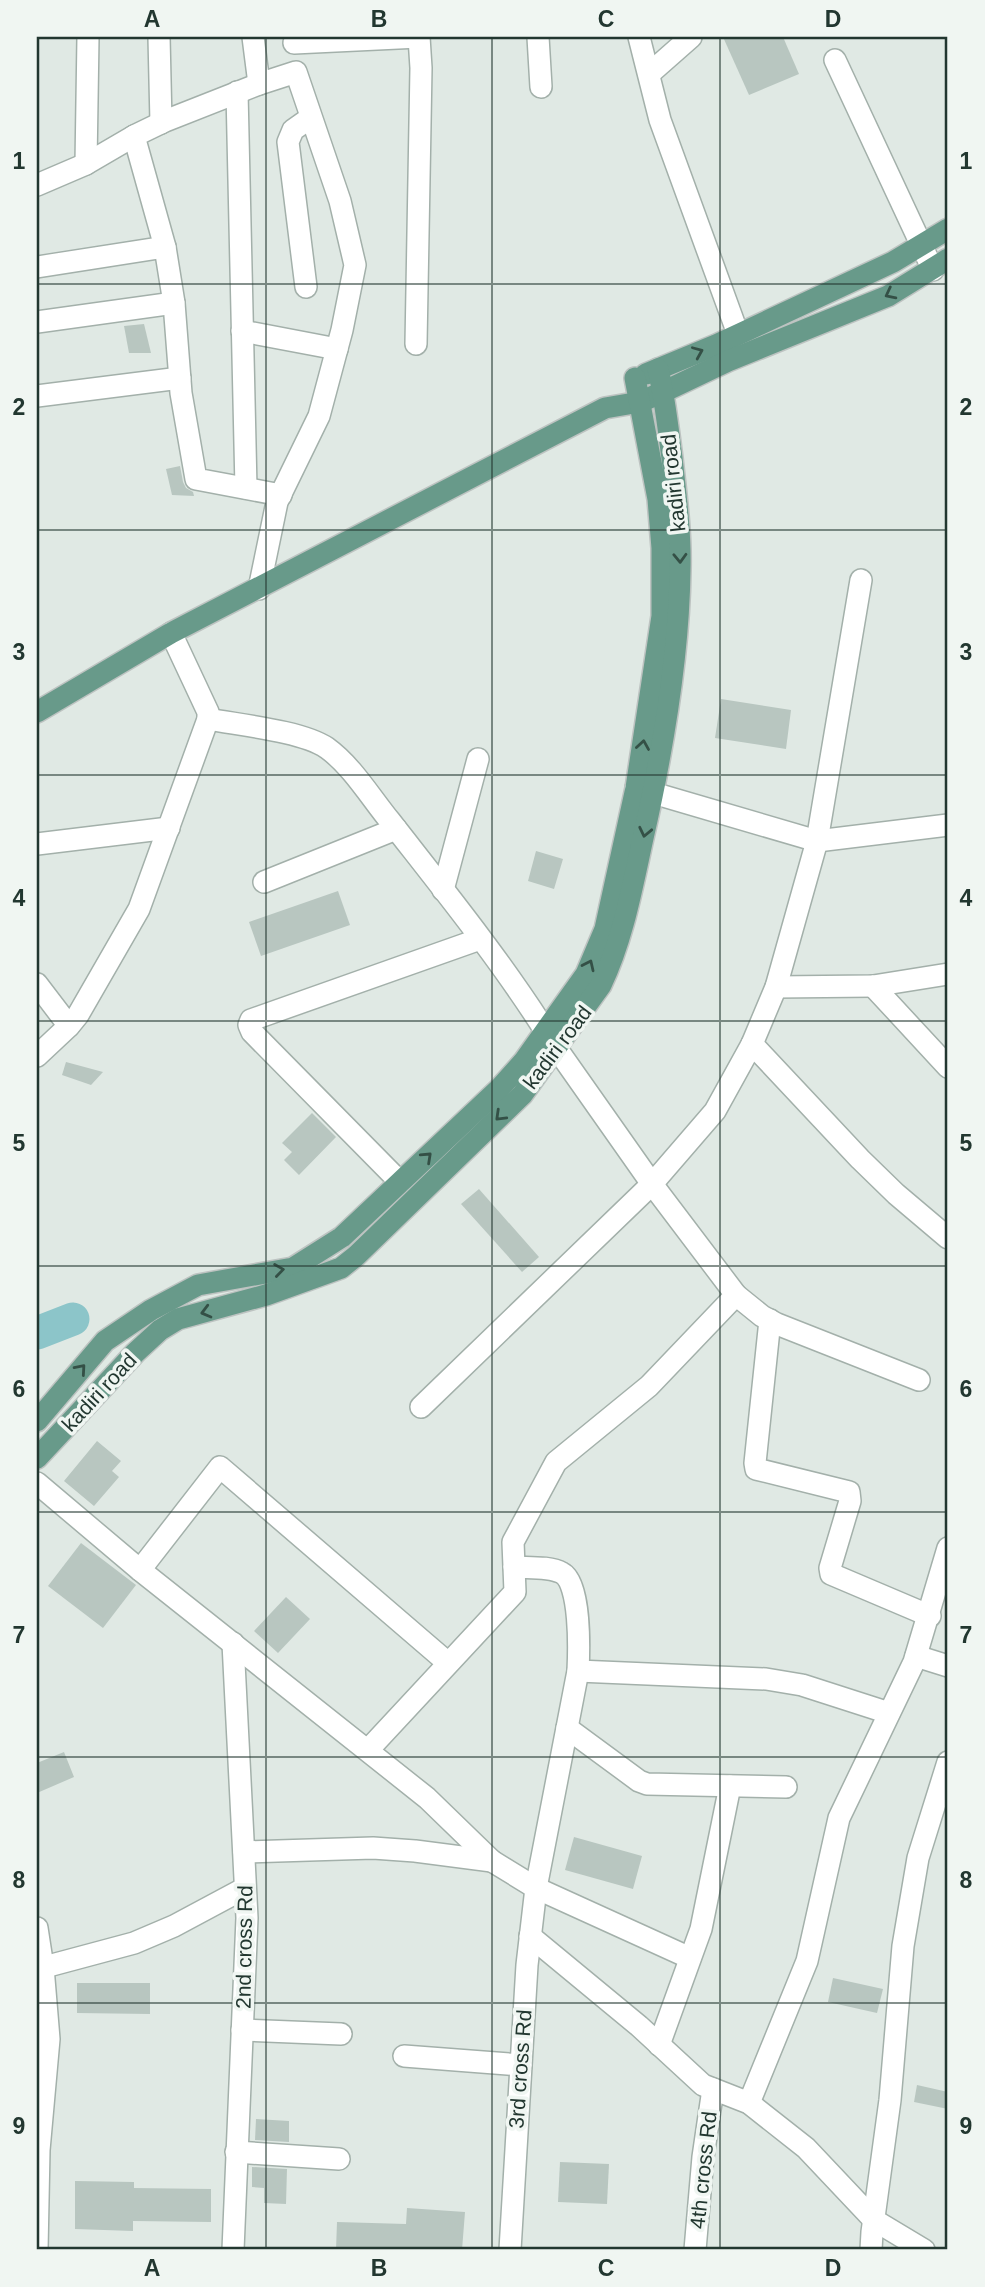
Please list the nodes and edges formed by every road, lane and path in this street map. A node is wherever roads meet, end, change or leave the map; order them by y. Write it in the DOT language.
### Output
graph roads {
  1 [pos="88,37"];
  2 [pos="159,37"];
  3 [pos="253,37"];
  4 [pos="419,37"];
  5 [pos="538,37"];
  6 [pos="639,37"];
  7 [pos="691,37"];
  8 [pos="294,40"];
  9 [pos="835,60"];
  10 [pos="296,72"];
  11 [pos="649,74"];
  12 [pos="259,84"];
  13 [pos="541,87"];
  14 [pos="237,92"];
  15 [pos="310,118"];
  16 [pos="161,122"];
  17 [pos="134,136"];
  18 [pos="86,164"];
  19 [pos="37,185"];
  20 [pos="948,229"];
  21 [pos="921,246"];
  22 [pos="165,247"];
  23 [pos="940,265"];
  24 [pos="37,267"];
  25 [pos="306,287"];
  26 [pos="174,303"];
  27 [pos="37,322"];
  28 [pos="242,331"];
  29 [pos="738,334"];
  30 [pos="416,344"];
  31 [pos="337,349"];
  32 [pos="658,369"];
  33 [pos="180,378"];
  34 [pos="635,378"];
  35 [pos="663,392"];
  36 [pos="37,396"];
  37 [pos="639,401"];
  38 [pos="605,408"];
  39 [pos="246,488"];
  40 [pos="281,495"];
  41 [pos="861,580"];
  42 [pos="260,589"];
  43 [pos="171,634"];
  44 [pos="37,712"];
  45 [pos="208,719"];
  46 [pos="478,759"];
  47 [pos="645,790"];
  48 [pos="948,825"];
  49 [pos="169,828"];
  50 [pos="396,829"];
  51 [pos="817,841"];
  52 [pos="37,844"];
  53 [pos="264,882"];
  54 [pos="443,890"];
  55 [pos="480,939"];
  56 [pos="948,974"];
  57 [pos="37,984"];
  58 [pos="873,986"];
  59 [pos="776,987"];
  60 [pos="69,1026"];
  61 [pos="551,1040"];
  62 [pos="752,1044"];
  63 [pos="37,1056"];
  64 [pos="948,1067"];
  65 [pos="400,1182"];
  66 [pos="652,1184"];
  67 [pos="948,1238"];
  68 [pos="736,1296"];
  69 [pos="769,1320"];
  70 [pos="919,1380"];
  71 [pos="421,1407"];
  72 [pos="37,1420"];
  73 [pos="37,1458"];
  74 [pos="37,1483"];
  75 [pos="948,1548"];
  76 [pos="514,1567"];
  77 [pos="140,1570"];
  78 [pos="929,1616"];
  79 [pos="233,1643"];
  80 [pos="915,1659"];
  81 [pos="449,1663"];
  82 [pos="948,1666"];
  83 [pos="578,1671"];
  84 [pos="889,1713"];
  85 [pos="567,1728"];
  86 [pos="368,1750"];
  87 [pos="948,1762"];
  88 [pos="730,1786"];
  89 [pos="786,1787"];
  90 [pos="244,1852"];
  91 [pos="492,1861"];
  92 [pos="245,1888"];
  93 [pos="536,1888"];
  94 [pos="37,1927"];
  95 [pos="530,1936"];
  96 [pos="691,1958"];
  97 [pos="40,1968"];
  98 [pos="242,2031"];
  99 [pos="341,2034"];
  100 [pos="659,2045"];
  101 [pos="404,2056"];
  102 [pos="520,2065"];
  103 [pos="713,2089"];
  104 [pos="749,2103"];
  105 [pos="236,2152"];
  106 [pos="339,2160"];
  107 [pos="874,2220"];
  108 [pos="37,2250"];
  109 [pos="233,2250"];
  110 [pos="510,2250"];
  111 [pos="695,2250"];
  112 [pos="871,2250"];
  113 [pos="924,2250"];
  1 -- 18 [label="street"];
  2 -- 16 [label="street"];
  3 -- 12 [label="street"];
  4 -- 8 [label="street"];
  4 -- 30 [label="street"];
  5 -- 13 [label="street"];
  6 -- 11 [label="street"];
  7 -- 11 [label="street"];
  8 -- 10 [label="street"];
  9 -- 21 [label="street"];
  10 -- 12 [label="street"];
  10 -- 15 [label="street"];
  11 -- 29 [label="street"];
  12 -- 14 [label="street"];
  14 -- 16 [label="street"];
  14 -- 28 [label="street"];
  15 -- 25 [label="street"];
  15 -- 31 [label="street"];
  16 -- 17 [label="street"];
  17 -- 18 [label="street"];
  17 -- 22 [label="street"];
  18 -- 19 [label="street"];
  20 -- 21 [label="main road"];
  21 -- 23 [label="street"];
  21 -- 29 [label="main road"];
  22 -- 24 [label="street"];
  22 -- 26 [label="street"];
  23 -- 35 [label="main road, one-way"];
  26 -- 27 [label="street"];
  26 -- 33 [label="street"];
  28 -- 31 [label="street"];
  28 -- 39 [label="street"];
  32 -- 29 [label="main road, one-way"];
  31 -- 40 [label="street"];
  32 -- 34 [label="main road"];
  32 -- 35 [label="main road, kadiri road"];
  33 -- 36 [label="street"];
  33 -- 39 [label="street"];
  34 -- 37 [label="main road, kadiri road"];
  34 -- 38 [label="main road"];
  35 -- 37 [label="main road"];
  35 -- 47 [label="main road, kadiri road, one-way"];
  37 -- 38 [label="main road"];
  47 -- 37 [label="main road, kadiri road, one-way"];
  38 -- 42 [label="main road"];
  39 -- 40 [label="street"];
  40 -- 42 [label="street"];
  41 -- 51 [label="street"];
  42 -- 43 [label="main road"];
  43 -- 44 [label="main road"];
  43 -- 45 [label="street"];
  45 -- 49 [label="street"];
  45 -- 50 [label="street"];
  46 -- 54 [label="street"];
  47 -- 51 [label="street"];
  47 -- 61 [label="main road, kadiri road"];
  48 -- 51 [label="street"];
  49 -- 52 [label="street"];
  49 -- 60 [label="street"];
  50 -- 53 [label="street"];
  50 -- 54 [label="street"];
  51 -- 59 [label="street"];
  54 -- 55 [label="street"];
  55 -- 61 [label="street"];
  55 -- 65 [label="street"];
  56 -- 58 [label="street"];
  57 -- 60 [label="street"];
  58 -- 59 [label="street"];
  58 -- 64 [label="street"];
  59 -- 62 [label="street"];
  60 -- 63 [label="street"];
  65 -- 61 [label="main road, kadiri road, one-way"];
  61 -- 66 [label="street"];
  61 -- 73 [label="main road, kadiri road, one-way"];
  62 -- 66 [label="street"];
  62 -- 67 [label="street"];
  72 -- 65 [label="main road, kadiri road, one-way"];
  66 -- 68 [label="street"];
  66 -- 71 [label="street"];
  68 -- 69 [label="street"];
  68 -- 76 [label="street"];
  69 -- 70 [label="street"];
  69 -- 78 [label="street"];
  74 -- 77 [label="street"];
  75 -- 78 [label="street"];
  76 -- 81 [label="street"];
  76 -- 83 [label="street, 3rd cross Rd"];
  77 -- 79 [label="street"];
  77 -- 81 [label="street"];
  78 -- 80 [label="street"];
  79 -- 86 [label="street"];
  79 -- 90 [label="street, 2nd cross Rd"];
  80 -- 82 [label="street"];
  80 -- 84 [label="street"];
  81 -- 86 [label="street"];
  83 -- 84 [label="street"];
  83 -- 85 [label="street, 3rd cross Rd"];
  84 -- 104 [label="street"];
  85 -- 88 [label="street"];
  85 -- 93 [label="street, 3rd cross Rd"];
  86 -- 91 [label="street"];
  87 -- 107 [label="street"];
  88 -- 89 [label="street"];
  88 -- 96 [label="street"];
  90 -- 91 [label="street"];
  90 -- 92 [label="street, 2nd cross Rd"];
  91 -- 93 [label="street"];
  92 -- 97 [label="street"];
  92 -- 98 [label="street, 2nd cross Rd"];
  93 -- 95 [label="street, 3rd cross Rd"];
  93 -- 96 [label="street"];
  94 -- 97 [label="street"];
  95 -- 100 [label="street"];
  95 -- 102 [label="street, 3rd cross Rd"];
  96 -- 100 [label="street"];
  97 -- 108 [label="street"];
  98 -- 99 [label="street"];
  98 -- 105 [label="street, 2nd cross Rd"];
  100 -- 103 [label="street"];
  101 -- 102 [label="street"];
  102 -- 110 [label="street, 3rd cross Rd"];
  103 -- 104 [label="street"];
  103 -- 111 [label="street, 4th cross Rd"];
  104 -- 107 [label="street"];
  105 -- 106 [label="street"];
  105 -- 109 [label="street, 2nd cross Rd"];
  107 -- 112 [label="street"];
  107 -- 113 [label="street"];
}
